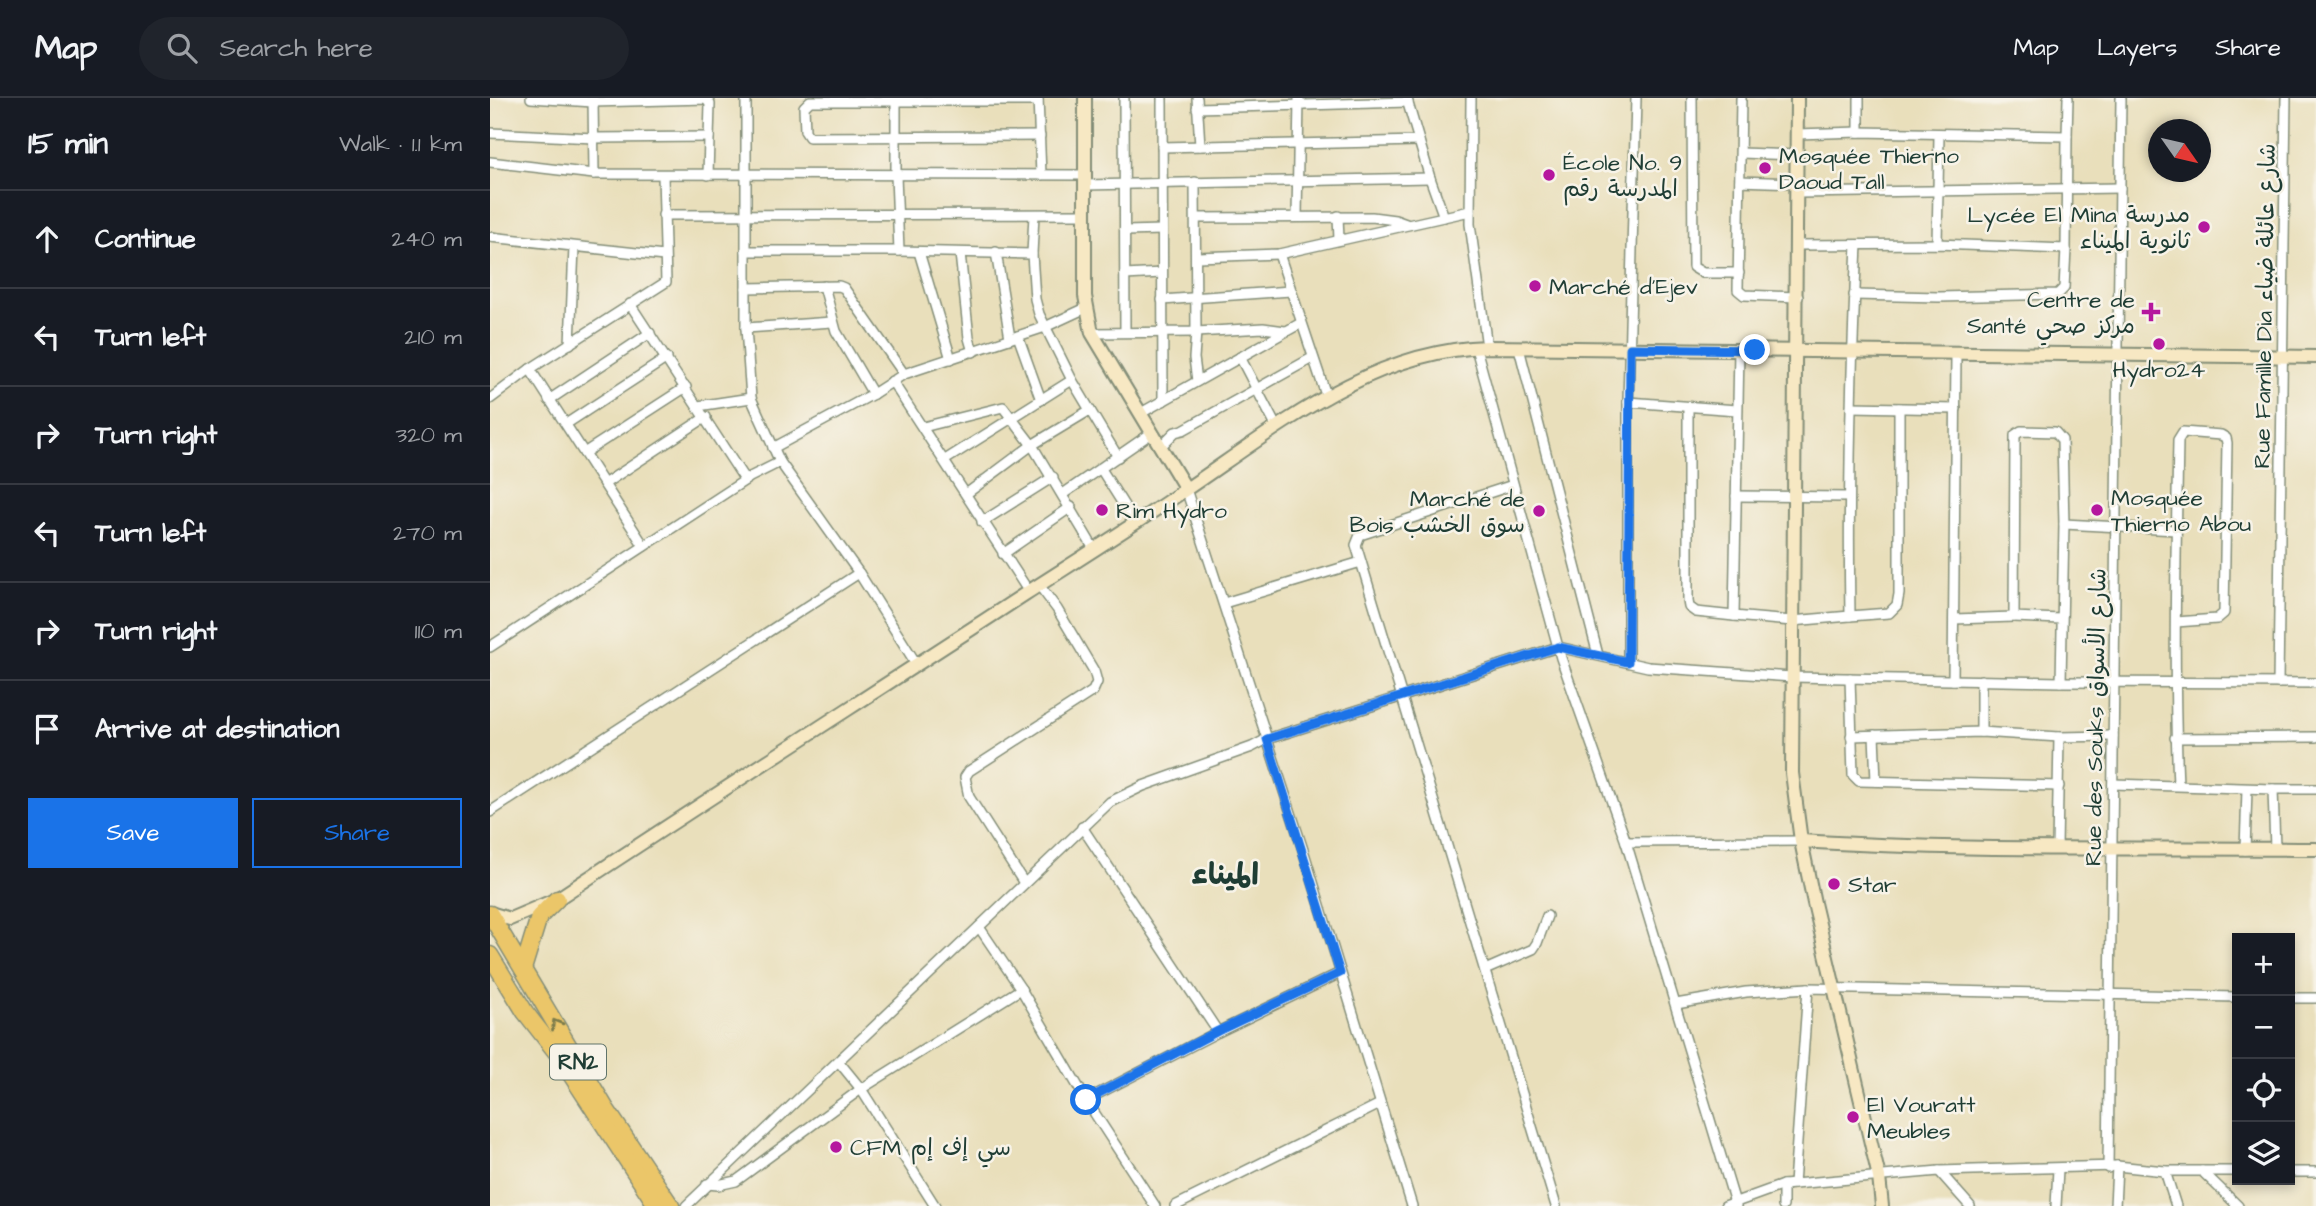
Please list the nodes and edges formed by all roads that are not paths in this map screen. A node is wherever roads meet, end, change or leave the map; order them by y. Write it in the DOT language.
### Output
graph roads {
  1 [pos="531,98"];
  2 [pos="746,98"];
  3 [pos="1085,98"];
  4 [pos="1124,98"];
  5 [pos="1162,98"];
  6 [pos="1471,98"];
  7 [pos="1636,98"];
  8 [pos="1692,98"];
  9 [pos="1741,98"];
  10 [pos="1797,98"];
  11 [pos="1858,98"];
  12 [pos="2068,98"];
  13 [pos="2122,98"];
  14 [pos="2286,98"];
  15 [pos="896,99"];
  16 [pos="1038,99"];
  17 [pos="593,100"];
  18 [pos="1407,100"];
  19 [pos="1299,102"];
  20 [pos="1197,103"];
  21 [pos="1858,132"];
  22 [pos="490,133"];
  23 [pos="1797,134"];
  24 [pos="1939,135"];
  25 [pos="1040,136"];
  26 [pos="2067,136"];
  27 [pos="709,137"];
  28 [pos="594,138"];
  29 [pos="896,138"];
  30 [pos="1419,141"];
  31 [pos="1299,144"];
  32 [pos="1200,146"];
  33 [pos="1162,147"];
  34 [pos="1741,153"];
  35 [pos="1797,155"];
  36 [pos="490,162"];
  37 [pos="594,174"];
  38 [pos="663,175"];
  39 [pos="708,175"];
  40 [pos="745,175"];
  41 [pos="1041,175"];
  42 [pos="896,176"];
  43 [pos="1430,178"];
  44 [pos="1085,180"];
  45 [pos="1298,180"];
  46 [pos="1740,181"];
  47 [pos="1195,182"];
  48 [pos="1126,183"];
  49 [pos="1162,183"];
  50 [pos="1798,188"];
  51 [pos="2120,188"];
  52 [pos="2068,189"];
  53 [pos="1937,191"];
  54 [pos="1470,211"];
  55 [pos="898,213"];
  56 [pos="745,214"];
  57 [pos="663,215"];
  58 [pos="1034,215"];
  59 [pos="1084,215"];
  60 [pos="1297,216"];
  61 [pos="1338,216"];
  62 [pos="1444,216"];
  63 [pos="1196,219"];
  64 [pos="1408,224"];
  65 [pos="1162,230"];
  66 [pos="1126,231"];
  67 [pos="490,237"];
  68 [pos="1339,240"];
  69 [pos="1937,244"];
  70 [pos="1798,245"];
  71 [pos="1857,245"];
  72 [pos="575,247"];
  73 [pos="2066,249"];
  74 [pos="746,251"];
  75 [pos="899,251"];
  76 [pos="919,252"];
  77 [pos="996,252"];
  78 [pos="960,253"];
  79 [pos="1031,254"];
  80 [pos="1279,254"];
  81 [pos="664,256"];
  82 [pos="1197,257"];
  83 [pos="1162,273"];
  84 [pos="1739,273"];
  85 [pos="1125,275"];
  86 [pos="824,286"];
  87 [pos="746,288"];
  88 [pos="1291,291"];
  89 [pos="1854,295"];
  90 [pos="1196,297"];
  91 [pos="1798,297"];
  92 [pos="1162,300"];
  93 [pos="630,304"];
  94 [pos="1086,308"];
  95 [pos="832,322"];
  96 [pos="1301,323"];
  97 [pos="1045,327"];
  98 [pos="746,328"];
  99 [pos="1161,331"];
  100 [pos="1285,331"];
  101 [pos="1125,332"];
  102 [pos="1196,332"];
  103 [pos="650,333"];
  104 [pos="1092,333"];
  105 [pos="1014,337"];
  106 [pos="569,344"];
  107 [pos="1482,347"];
  108 [pos="1519,348"];
  109 [pos="1630,348"];
  110 [pos="1739,349"];
  111 [pos="1795,351"];
  112 [pos="973,352"];
  113 [pos="1852,352"];
  114 [pos="1956,355"];
  115 [pos="2118,355"];
  116 [pos="1240,357"];
  117 [pos="2283,357"];
  118 [pos="2316,357"];
  119 [pos="667,358"];
  120 [pos="1312,358"];
  121 [pos="951,359"];
  122 [pos="530,369"];
  123 [pos="904,374"];
  124 [pos="1072,380"];
  125 [pos="892,381"];
  126 [pos="1197,381"];
  127 [pos="686,387"];
  128 [pos="1256,391"];
  129 [pos="873,394"];
  130 [pos="751,398"];
  131 [pos="1327,398"];
  132 [pos="490,399"];
  133 [pos="549,400"];
  134 [pos="1041,400"];
  135 [pos="1163,401"];
  136 [pos="1628,402"];
  137 [pos="698,406"];
  138 [pos="1688,407"];
  139 [pos="1851,407"];
  140 [pos="1899,408"];
  141 [pos="1956,409"];
  142 [pos="1090,410"];
  143 [pos="1737,410"];
  144 [pos="1141,413"];
  145 [pos="706,417"];
  146 [pos="1012,417"];
  147 [pos="566,425"];
  148 [pos="923,427"];
  149 [pos="1277,428"];
  150 [pos="1153,432"];
  151 [pos="1032,445"];
  152 [pos="1161,446"];
  153 [pos="773,449"];
  154 [pos="584,453"];
  155 [pos="1118,457"];
  156 [pos="945,460"];
  157 [pos="780,463"];
  158 [pos="1101,469"];
  159 [pos="1053,477"];
  160 [pos="745,480"];
  161 [pos="604,485"];
  162 [pos="1513,485"];
  163 [pos="1186,489"];
  164 [pos="966,494"];
  165 [pos="1063,494"];
  166 [pos="1737,496"];
  167 [pos="1793,497"];
  168 [pos="1849,497"];
  169 [pos="1071,508"];
  170 [pos="982,522"];
  171 [pos="1135,523"];
  172 [pos="2064,524"];
  173 [pos="2118,527"];
  174 [pos="2176,530"];
  175 [pos="644,546"];
  176 [pos="1094,549"];
  177 [pos="1003,554"];
  178 [pos="1361,562"];
  179 [pos="859,573"];
  180 [pos="1034,588"];
  181 [pos="1224,603"];
  182 [pos="1734,617"];
  183 [pos="1850,617"];
  184 [pos="2014,617"];
  185 [pos="1954,619"];
  186 [pos="2061,620"];
  187 [pos="1792,621"];
  188 [pos="2176,622"];
  189 [pos="490,647"];
  190 [pos="1558,647"];
  191 [pos="1598,655"];
  192 [pos="1628,662"];
  193 [pos="917,665"];
  194 [pos="1792,677"];
  195 [pos="1850,678"];
  196 [pos="1953,680"];
  197 [pos="1981,680"];
  198 [pos="2061,682"];
  199 [pos="2114,683"];
  200 [pos="2176,683"];
  201 [pos="2278,683"];
  202 [pos="2316,683"];
  203 [pos="1402,695"];
  204 [pos="1981,732"];
  205 [pos="1874,735"];
  206 [pos="1851,736"];
  207 [pos="2113,736"];
  208 [pos="2059,737"];
  209 [pos="2316,737"];
  210 [pos="2175,738"];
  211 [pos="1267,739"];
  212 [pos="1876,781"];
  213 [pos="2113,784"];
  214 [pos="2178,785"];
  215 [pos="2059,786"];
  216 [pos="2247,789"];
  217 [pos="2273,789"];
  218 [pos="2316,789"];
  219 [pos="490,812"];
  220 [pos="1082,827"];
  221 [pos="1801,841"];
  222 [pos="1626,842"];
  223 [pos="2057,848"];
  224 [pos="2112,849"];
  225 [pos="2275,849"];
  226 [pos="2316,849"];
  227 [pos="2245,850"];
  228 [pos="1024,883"];
  229 [pos="557,899"];
  230 [pos="490,914"];
  231 [pos="1547,916"];
  232 [pos="979,927"];
  233 [pos="490,955"];
  234 [pos="523,969"];
  235 [pos="1485,970"];
  236 [pos="1340,973"];
  237 [pos="1808,988"];
  238 [pos="1021,989"];
  239 [pos="1833,990"];
  240 [pos="2110,996"];
  241 [pos="2232,997"];
  242 [pos="2295,998"];
  243 [pos="2316,998"];
  244 [pos="1676,1003"];
  245 [pos="1218,1031"];
  246 [pos="839,1062"];
  247 [pos="861,1089"];
  248 [pos="1086,1100"];
  249 [pos="1380,1104"];
  250 [pos="2112,1167"];
  251 [pos="2057,1169"];
  252 [pos="1939,1171"];
  253 [pos="2165,1171"];
  254 [pos="2202,1171"];
  255 [pos="2232,1171"];
  256 [pos="2295,1172"];
  257 [pos="2316,1172"];
  258 [pos="1879,1177"];
  259 [pos="707,1184"];
  260 [pos="1794,1184"];
  261 [pos="1783,1185"];
  262 [pos="1736,1203"];
  263 [pos="657,1206"];
  264 [pos="671,1206"];
  265 [pos="686,1206"];
  266 [pos="935,1206"];
  267 [pos="1154,1206"];
  268 [pos="1175,1206"];
  269 [pos="1412,1206"];
  270 [pos="1556,1206"];
  271 [pos="1725,1206"];
  272 [pos="1783,1206"];
  273 [pos="1882,1206"];
  274 [pos="1970,1206"];
  275 [pos="2056,1206"];
  276 [pos="2115,1206"];
  277 [pos="2176,1206"];
  278 [pos="2238,1206"];
  1 -- 17 [label="street"];
  2 -- 40 [label="street"];
  3 -- 44 [label="main road"];
  4 -- 48 [label="street"];
  5 -- 33 [label="street"];
  6 -- 54 [label="street"];
  7 -- 109 [label="street"];
  8 -- 84 [label="street"];
  9 -- 34 [label="street"];
  10 -- 23 [label="main road"];
  11 -- 21 [label="street"];
  12 -- 26 [label="street"];
  13 -- 51 [label="street, Rue des Souks شارع الأسواق"];
  14 -- 117 [label="street, Rue Famille Dia شارع عائلة ضياء"];
  15 -- 16 [label="street"];
  15 -- 29 [label="street"];
  15 -- 29 [label="street"];
  16 -- 25 [label="street"];
  17 -- 27 [label="street"];
  17 -- 28 [label="street"];
  18 -- 19 [label="street"];
  18 -- 30 [label="street"];
  19 -- 20 [label="street"];
  19 -- 31 [label="street"];
  20 -- 32 [label="street"];
  21 -- 23 [label="street"];
  21 -- 24 [label="street"];
  22 -- 28 [label="street"];
  23 -- 35 [label="main road"];
  24 -- 26 [label="street"];
  24 -- 53 [label="street"];
  25 -- 29 [label="street"];
  25 -- 41 [label="street"];
  26 -- 52 [label="street"];
  27 -- 28 [label="street"];
  27 -- 39 [label="street"];
  28 -- 37 [label="street"];
  29 -- 42 [label="street"];
  30 -- 31 [label="street"];
  30 -- 43 [label="street"];
  31 -- 32 [label="street"];
  31 -- 45 [label="street"];
  32 -- 33 [label="street"];
  33 -- 49 [label="street"];
  34 -- 35 [label="street"];
  34 -- 46 [label="street"];
  35 -- 50 [label="main road"];
  36 -- 37 [label="street"];
  37 -- 38 [label="street"];
  38 -- 39 [label="street"];
  38 -- 57 [label="street"];
  39 -- 40 [label="street"];
  40 -- 42 [label="street"];
  40 -- 56 [label="street"];
  41 -- 42 [label="street"];
  41 -- 44 [label="street"];
  42 -- 55 [label="street"];
  43 -- 45 [label="street"];
  43 -- 62 [label="street"];
  44 -- 48 [label="street"];
  44 -- 59 [label="main road"];
  45 -- 47 [label="street"];
  45 -- 60 [label="street"];
  46 -- 50 [label="street"];
  46 -- 84 [label="street"];
  47 -- 49 [label="street"];
  47 -- 63 [label="street"];
  48 -- 49 [label="street"];
  48 -- 66 [label="street"];
  49 -- 65 [label="street"];
  50 -- 53 [label="street"];
  50 -- 70 [label="main road"];
  51 -- 52 [label="street"];
  51 -- 115 [label="street, Rue des Souks شارع الأسواق"];
  52 -- 53 [label="street"];
  52 -- 73 [label="street"];
  53 -- 69 [label="street"];
  54 -- 62 [label="street"];
  54 -- 107 [label="street"];
  55 -- 56 [label="street"];
  55 -- 58 [label="street"];
  55 -- 75 [label="street"];
  56 -- 57 [label="street"];
  56 -- 74 [label="street"];
  57 -- 81 [label="street"];
  58 -- 59 [label="street"];
  58 -- 79 [label="street"];
  59 -- 94 [label="main road"];
  60 -- 61 [label="street"];
  60 -- 63 [label="street"];
  61 -- 64 [label="street"];
  61 -- 68 [label="street"];
  62 -- 64 [label="street"];
  63 -- 82 [label="street"];
  64 -- 68 [label="street"];
  65 -- 66 [label="street"];
  65 -- 83 [label="street"];
  66 -- 85 [label="street"];
  67 -- 72 [label="street"];
  68 -- 80 [label="street"];
  69 -- 71 [label="street"];
  69 -- 73 [label="street"];
  70 -- 71 [label="street"];
  70 -- 91 [label="main road"];
  71 -- 89 [label="street"];
  72 -- 81 [label="street"];
  72 -- 106 [label="street"];
  73 -- 89 [label="street"];
  74 -- 75 [label="street"];
  74 -- 87 [label="street"];
  75 -- 76 [label="street"];
  76 -- 78 [label="street"];
  76 -- 121 [label="street"];
  77 -- 78 [label="street"];
  77 -- 79 [label="street"];
  77 -- 105 [label="street"];
  78 -- 112 [label="street"];
  79 -- 97 [label="street"];
  80 -- 82 [label="street"];
  80 -- 88 [label="street"];
  81 -- 93 [label="street"];
  82 -- 90 [label="street"];
  83 -- 85 [label="street"];
  83 -- 92 [label="street"];
  84 -- 91 [label="street"];
  85 -- 101 [label="street"];
  86 -- 87 [label="street"];
  86 -- 95 [label="street"];
  86 -- 123 [label="street"];
  87 -- 98 [label="street"];
  88 -- 90 [label="street"];
  88 -- 96 [label="street"];
  89 -- 113 [label="street"];
  90 -- 92 [label="street"];
  90 -- 102 [label="street"];
  91 -- 111 [label="main road"];
  92 -- 99 [label="street"];
  93 -- 103 [label="street"];
  93 -- 106 [label="street"];
  94 -- 97 [label="street"];
  94 -- 104 [label="main road"];
  95 -- 98 [label="street"];
  95 -- 129 [label="street"];
  96 -- 100 [label="street"];
  96 -- 120 [label="street"];
  97 -- 105 [label="street"];
  97 -- 124 [label="street"];
  98 -- 130 [label="street"];
  99 -- 101 [label="street"];
  99 -- 102 [label="street"];
  99 -- 135 [label="street"];
  100 -- 102 [label="street"];
  100 -- 116 [label="street"];
  101 -- 104 [label="street"];
  102 -- 126 [label="street"];
  103 -- 119 [label="street"];
  103 -- 133 [label="street"];
  104 -- 144 [label="main road"];
  105 -- 112 [label="street"];
  105 -- 134 [label="street"];
  106 -- 122 [label="street"];
  107 -- 108 [label="main road"];
  107 -- 131 [label="main road"];
  107 -- 162 [label="street"];
  108 -- 109 [label="main road"];
  108 -- 191 [label="street"];
  109 -- 110 [label="main road"];
  109 -- 136 [label="street"];
  110 -- 111 [label="main road"];
  110 -- 143 [label="street"];
  111 -- 113 [label="main road"];
  111 -- 167 [label="main road"];
  112 -- 121 [label="street"];
  113 -- 114 [label="main road"];
  113 -- 139 [label="street"];
  114 -- 115 [label="main road"];
  114 -- 141 [label="street"];
  115 -- 117 [label="main road"];
  115 -- 173 [label="street, Rue des Souks شارع الأسواق"];
  116 -- 126 [label="street"];
  116 -- 128 [label="street"];
  117 -- 118 [label="main road"];
  117 -- 201 [label="street, Rue Famille Dia شارع عائلة ضياء"];
  119 -- 127 [label="street"];
  119 -- 147 [label="street"];
  120 -- 128 [label="street"];
  120 -- 131 [label="street"];
  121 -- 123 [label="street"];
  122 -- 132 [label="street"];
  122 -- 133 [label="street"];
  123 -- 125 [label="street"];
  124 -- 134 [label="street"];
  124 -- 142 [label="street"];
  125 -- 129 [label="street"];
  125 -- 148 [label="street"];
  126 -- 135 [label="street"];
  127 -- 137 [label="street"];
  127 -- 154 [label="street"];
  128 -- 149 [label="street"];
  128 -- 152 [label="street"];
  129 -- 153 [label="street"];
  130 -- 137 [label="street"];
  130 -- 153 [label="street"];
  131 -- 149 [label="main road"];
  133 -- 147 [label="street"];
  134 -- 146 [label="street"];
  135 -- 144 [label="street"];
  136 -- 138 [label="street"];
  136 -- 192 [label="street"];
  137 -- 145 [label="street"];
  138 -- 143 [label="street"];
  138 -- 182 [label="street"];
  139 -- 140 [label="street"];
  139 -- 168 [label="street"];
  140 -- 141 [label="street"];
  140 -- 183 [label="street"];
  141 -- 185 [label="street"];
  142 -- 151 [label="street"];
  142 -- 155 [label="street"];
  143 -- 166 [label="street"];
  144 -- 150 [label="main road"];
  145 -- 160 [label="street"];
  145 -- 161 [label="street"];
  146 -- 148 [label="street"];
  146 -- 151 [label="street"];
  146 -- 156 [label="street"];
  147 -- 154 [label="street"];
  148 -- 156 [label="street"];
  149 -- 163 [label="main road"];
  150 -- 152 [label="main road"];
  150 -- 155 [label="street"];
  151 -- 159 [label="street"];
  151 -- 164 [label="street"];
  152 -- 163 [label="main road"];
  153 -- 157 [label="street"];
  154 -- 161 [label="street"];
  155 -- 158 [label="street"];
  156 -- 164 [label="street"];
  157 -- 160 [label="street"];
  157 -- 179 [label="street"];
  158 -- 165 [label="street"];
  158 -- 171 [label="street"];
  159 -- 165 [label="street"];
  159 -- 170 [label="street"];
  160 -- 175 [label="street"];
  161 -- 175 [label="street"];
  162 -- 178 [label="street"];
  162 -- 190 [label="street"];
  163 -- 171 [label="main road"];
  163 -- 181 [label="street"];
  164 -- 170 [label="street"];
  165 -- 169 [label="street"];
  166 -- 167 [label="street"];
  166 -- 182 [label="street"];
  167 -- 168 [label="street"];
  167 -- 187 [label="main road"];
  168 -- 183 [label="street"];
  169 -- 176 [label="street"];
  169 -- 177 [label="street"];
  170 -- 177 [label="street"];
  171 -- 176 [label="main road"];
  172 -- 173 [label="street"];
  172 -- 184 [label="street"];
  172 -- 186 [label="street"];
  173 -- 174 [label="street"];
  173 -- 199 [label="street, Rue des Souks شارع الأسواق"];
  174 -- 188 [label="street"];
  174 -- 188 [label="street"];
  175 -- 189 [label="street"];
  176 -- 180 [label="main road"];
  177 -- 180 [label="street"];
  178 -- 181 [label="street"];
  178 -- 203 [label="street"];
  179 -- 193 [label="street"];
  179 -- 219 [label="street"];
  180 -- 193 [label="main road"];
  180 -- 228 [label="street"];
  181 -- 211 [label="street"];
  182 -- 187 [label="street"];
  183 -- 187 [label="street"];
  184 -- 185 [label="street"];
  184 -- 186 [label="street"];
  185 -- 196 [label="street"];
  186 -- 198 [label="street"];
  187 -- 194 [label="main road"];
  188 -- 200 [label="street"];
  190 -- 191 [label="street"];
  190 -- 203 [label="street"];
  190 -- 222 [label="street"];
  191 -- 192 [label="street"];
  192 -- 194 [label="street"];
  193 -- 229 [label="main road"];
  194 -- 195 [label="street"];
  194 -- 221 [label="main road"];
  195 -- 196 [label="street"];
  195 -- 206 [label="street"];
  196 -- 197 [label="street"];
  197 -- 198 [label="street"];
  197 -- 204 [label="street"];
  198 -- 199 [label="street"];
  199 -- 200 [label="street"];
  199 -- 207 [label="street, Rue des Souks شارع الأسواق"];
  200 -- 201 [label="street"];
  200 -- 210 [label="street"];
  201 -- 202 [label="street"];
  203 -- 211 [label="street"];
  203 -- 235 [label="street"];
  204 -- 205 [label="street"];
  204 -- 208 [label="street"];
  205 -- 206 [label="street"];
  205 -- 212 [label="street"];
  206 -- 212 [label="street"];
  207 -- 208 [label="street"];
  207 -- 213 [label="street, Rue des Souks شارع الأسواق"];
  208 -- 215 [label="street"];
  209 -- 210 [label="street"];
  210 -- 214 [label="street"];
  211 -- 220 [label="street"];
  211 -- 236 [label="street"];
  212 -- 215 [label="street"];
  213 -- 214 [label="street"];
  213 -- 224 [label="street, Rue des Souks شارع الأسواق"];
  214 -- 216 [label="street"];
  215 -- 223 [label="street"];
  216 -- 217 [label="street"];
  216 -- 227 [label="street"];
  217 -- 218 [label="street"];
  217 -- 225 [label="street"];
  220 -- 228 [label="street"];
  220 -- 245 [label="street"];
  221 -- 222 [label="street"];
  221 -- 223 [label="main road"];
  221 -- 239 [label="main road"];
  222 -- 244 [label="street"];
  223 -- 224 [label="main road"];
  224 -- 227 [label="main road"];
  224 -- 240 [label="street, Rue des Souks شارع الأسواق"];
  225 -- 226 [label="main road"];
  225 -- 227 [label="main road"];
  228 -- 232 [label="street"];
  229 -- 230 [label="main road"];
  229 -- 234 [label="highway"];
  230 -- 234 [label="highway, RN2"];
  231 -- 235 [label="street"];
  232 -- 238 [label="street"];
  232 -- 246 [label="street"];
  233 -- 263 [label="highway, RN2"];
  264 -- 234 [label="highway, RN2, one-way"];
  235 -- 270 [label="street"];
  236 -- 245 [label="street"];
  236 -- 249 [label="street"];
  237 -- 239 [label="street"];
  237 -- 244 [label="street"];
  237 -- 260 [label="street"];
  238 -- 247 [label="street"];
  238 -- 248 [label="street"];
  239 -- 240 [label="street"];
  239 -- 258 [label="main road"];
  240 -- 241 [label="street"];
  240 -- 250 [label="street, Rue des Souks شارع الأسواق"];
  242 -- 243 [label="street"];
  244 -- 262 [label="street"];
  245 -- 248 [label="street"];
  246 -- 247 [label="street"];
  246 -- 259 [label="street"];
  247 -- 259 [label="street"];
  247 -- 266 [label="street"];
  248 -- 267 [label="street"];
  249 -- 268 [label="street"];
  249 -- 269 [label="street"];
  250 -- 251 [label="street"];
  250 -- 253 [label="street"];
  250 -- 276 [label="street, Rue des Souks شارع الأسواق"];
  251 -- 252 [label="street"];
  251 -- 275 [label="street"];
  252 -- 258 [label="street"];
  252 -- 274 [label="street"];
  253 -- 254 [label="street"];
  253 -- 277 [label="street"];
  254 -- 255 [label="street"];
  254 -- 278 [label="street"];
  256 -- 257 [label="street"];
  258 -- 260 [label="street"];
  258 -- 273 [label="main road"];
  259 -- 265 [label="street"];
  260 -- 261 [label="street"];
  261 -- 262 [label="street"];
  261 -- 272 [label="street"];
  262 -- 271 [label="street"];
}
